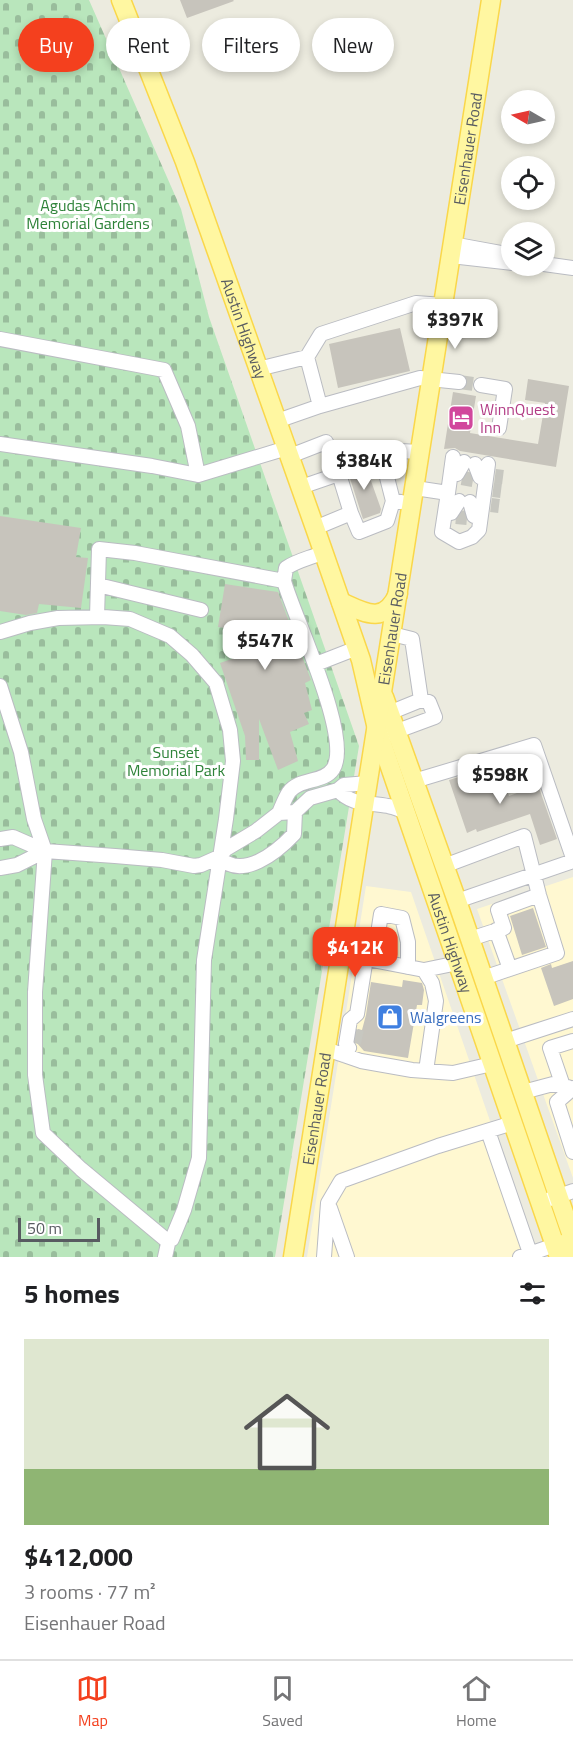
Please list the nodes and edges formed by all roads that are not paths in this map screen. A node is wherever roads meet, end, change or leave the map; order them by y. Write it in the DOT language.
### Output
graph roads {
  1 [pos="122,0"];
  2 [pos="491,0"];
  3 [pos="452,250"];
  4 [pos="501,254"];
  5 [pos="501,261"];
  6 [pos="555,266"];
  7 [pos="573,268"];
  8 [pos="443,305"];
  9 [pos="0,339"];
  10 [pos="307,357"];
  11 [pos="258,369"];
  12 [pos="432,379"];
  13 [pos="459,382"];
  14 [pos="481,386"];
  15 [pos="320,406"];
  16 [pos="277,421"];
  17 [pos="499,428"];
  18 [pos="0,444"];
  19 [pos="380,450"];
  20 [pos="288,452"];
  21 [pos="420,452"];
  22 [pos="337,469"];
  23 [pos="198,475"];
  24 [pos="301,488"];
  25 [pos="414,496"];
  26 [pos="393,501"];
  27 [pos="465,511"];
  28 [pos="351,513"];
  29 [pos="315,528"];
  30 [pos="324,552"];
  31 [pos="284,581"];
  32 [pos="98,585"];
  33 [pos="398,592"];
  34 [pos="341,602"];
  35 [pos="201,610"];
  36 [pos="97,617"];
  37 [pos="0,632"];
  38 [pos="392,634"];
  39 [pos="359,654"];
  40 [pos="316,664"];
  41 [pos="0,686"];
  42 [pos="382,693"];
  43 [pos="422,700"];
  44 [pos="389,713"];
  45 [pos="384,732"];
  46 [pos="414,781"];
  47 [pos="368,783"];
  48 [pos="338,790"];
  49 [pos="365,804"];
  50 [pos="296,812"];
  51 [pos="406,812"];
  52 [pos="279,813"];
  53 [pos="0,839"];
  54 [pos="45,851"];
  55 [pos="219,857"];
  56 [pos="573,860"];
  57 [pos="444,866"];
  58 [pos="0,868"];
  59 [pos="535,874"];
  60 [pos="539,895"];
  61 [pos="457,901"];
  62 [pos="496,930"];
  63 [pos="470,939"];
  64 [pos="341,954"];
  65 [pos="370,958"];
  66 [pos="458,963"];
  67 [pos="408,967"];
  68 [pos="510,969"];
  69 [pos="424,970"];
  70 [pos="483,978"];
  71 [pos="357,1014"];
  72 [pos="573,1019"];
  73 [pos="505,1041"];
  74 [pos="573,1041"];
  75 [pos="351,1044"];
  76 [pos="326,1049"];
  77 [pos="492,1064"];
  78 [pos="426,1071"];
  79 [pos="563,1086"];
  80 [pos="523,1092"];
  81 [pos="513,1123"];
  82 [pos="488,1131"];
  83 [pos="572,1146"];
  84 [pos="566,1193"];
  85 [pos="302,1199"];
  86 [pos="540,1202"];
  87 [pos="328,1203"];
  88 [pos="169,1239"];
  89 [pos="573,1239"];
  90 [pos="557,1251"];
  91 [pos="523,1256"];
  92 [pos="573,1256"];
  93 [pos="165,1257"];
  94 [pos="293,1257"];
  95 [pos="324,1257"];
  96 [pos="347,1257"];
  1 -- 11 [label="main road, Austin Highway"];
  2 -- 3 [label="main road, Eisenhauer Road"];
  3 -- 4 [label="street"];
  3 -- 5 [label="street"];
  3 -- 8 [label="main road, Eisenhauer Road"];
  6 -- 7 [label="street"];
  8 -- 10 [label="street"];
  8 -- 12 [label="main road, Eisenhauer Road"];
  9 -- 23 [label="street"];
  10 -- 11 [label="street"];
  10 -- 15 [label="street"];
  11 -- 16 [label="main road, Austin Highway"];
  12 -- 13 [label="street"];
  12 -- 15 [label="street"];
  12 -- 21 [label="main road, Eisenhauer Road"];
  14 -- 17 [label="street"];
  15 -- 16 [label="street"];
  16 -- 20 [label="main road, Austin Highway"];
  18 -- 23 [label="street"];
  19 -- 21 [label="street"];
  19 -- 22 [label="street"];
  19 -- 26 [label="street"];
  20 -- 22 [label="street"];
  20 -- 23 [label="street"];
  20 -- 24 [label="main road, Austin Highway"];
  21 -- 25 [label="main road, Eisenhauer Road"];
  22 -- 24 [label="street"];
  22 -- 28 [label="street"];
  24 -- 29 [label="main road, Austin Highway"];
  25 -- 26 [label="street"];
  25 -- 27 [label="street"];
  25 -- 33 [label="main road, Eisenhauer Road"];
  26 -- 28 [label="street"];
  27 -- 27 [label="street"];
  28 -- 29 [label="street"];
  29 -- 30 [label="main road, Austin Highway"];
  30 -- 31 [label="street"];
  30 -- 34 [label="main road, Austin Highway"];
  31 -- 32 [label="street"];
  31 -- 40 [label="street"];
  32 -- 35 [label="street"];
  32 -- 36 [label="street"];
  33 -- 34 [label="main road"];
  33 -- 38 [label="main road, Eisenhauer Road"];
  34 -- 39 [label="main road, Austin Highway"];
  36 -- 37 [label="street"];
  36 -- 55 [label="street"];
  38 -- 42 [label="main road, Eisenhauer Road"];
  38 -- 43 [label="street"];
  39 -- 40 [label="street"];
  39 -- 42 [label="main road, Austin Highway"];
  39 -- 45 [label="main road, Austin Highway"];
  40 -- 52 [label="street"];
  41 -- 54 [label="street"];
  42 -- 44 [label="main road, Austin Highway"];
  42 -- 45 [label="main road, Eisenhauer Road"];
  43 -- 44 [label="street"];
  43 -- 45 [label="street"];
  44 -- 45 [label="main road, Austin Highway"];
  45 -- 46 [label="main road, Austin Highway"];
  45 -- 47 [label="main road, Eisenhauer Road"];
  45 -- 51 [label="main road, Austin Highway"];
  46 -- 56 [label="street"];
  46 -- 57 [label="main road, Austin Highway"];
  47 -- 48 [label="street"];
  47 -- 49 [label="main road, Eisenhauer Road"];
  48 -- 49 [label="street"];
  48 -- 50 [label="street"];
  49 -- 51 [label="street"];
  49 -- 64 [label="main road, Eisenhauer Road"];
  50 -- 52 [label="street"];
  50 -- 55 [label="street"];
  51 -- 66 [label="main road, Austin Highway"];
  52 -- 55 [label="street"];
  53 -- 54 [label="street"];
  54 -- 55 [label="street"];
  54 -- 58 [label="street"];
  54 -- 88 [label="street"];
  55 -- 88 [label="street"];
  56 -- 59 [label="street"];
  57 -- 59 [label="street"];
  57 -- 61 [label="main road, Austin Highway"];
  59 -- 60 [label="street"];
  59 -- 61 [label="street"];
  60 -- 62 [label="street"];
  60 -- 68 [label="street"];
  61 -- 63 [label="main road, Austin Highway"];
  62 -- 63 [label="street"];
  62 -- 68 [label="street"];
  63 -- 70 [label="main road, Austin Highway"];
  64 -- 65 [label="street"];
  64 -- 76 [label="main road, Eisenhauer Road"];
  65 -- 67 [label="street"];
  65 -- 67 [label="street"];
  65 -- 71 [label="street"];
  66 -- 69 [label="street"];
  66 -- 77 [label="main road, Austin Highway"];
  67 -- 69 [label="street"];
  68 -- 70 [label="street"];
  69 -- 78 [label="street"];
  70 -- 73 [label="main road, Austin Highway"];
  71 -- 75 [label="street"];
  71 -- 75 [label="street"];
  72 -- 73 [label="street"];
  73 -- 80 [label="main road, Austin Highway"];
  74 -- 79 [label="street"];
  75 -- 76 [label="street"];
  75 -- 78 [label="street"];
  76 -- 85 [label="main road, Eisenhauer Road"];
  77 -- 78 [label="street"];
  77 -- 81 [label="main road, Austin Highway"];
  79 -- 80 [label="street"];
  79 -- 83 [label="street"];
  80 -- 84 [label="main road, Austin Highway"];
  81 -- 82 [label="street"];
  81 -- 86 [label="main road, Austin Highway"];
  82 -- 87 [label="street"];
  82 -- 91 [label="street"];
  84 -- 86 [label="street"];
  84 -- 89 [label="main road, Austin Highway"];
  85 -- 87 [label="street"];
  85 -- 94 [label="main road, Eisenhauer Road"];
  86 -- 90 [label="main road, Austin Highway"];
  87 -- 95 [label="street"];
  87 -- 96 [label="street"];
  88 -- 93 [label="street"];
  90 -- 91 [label="street"];
  90 -- 92 [label="main road"];
}
